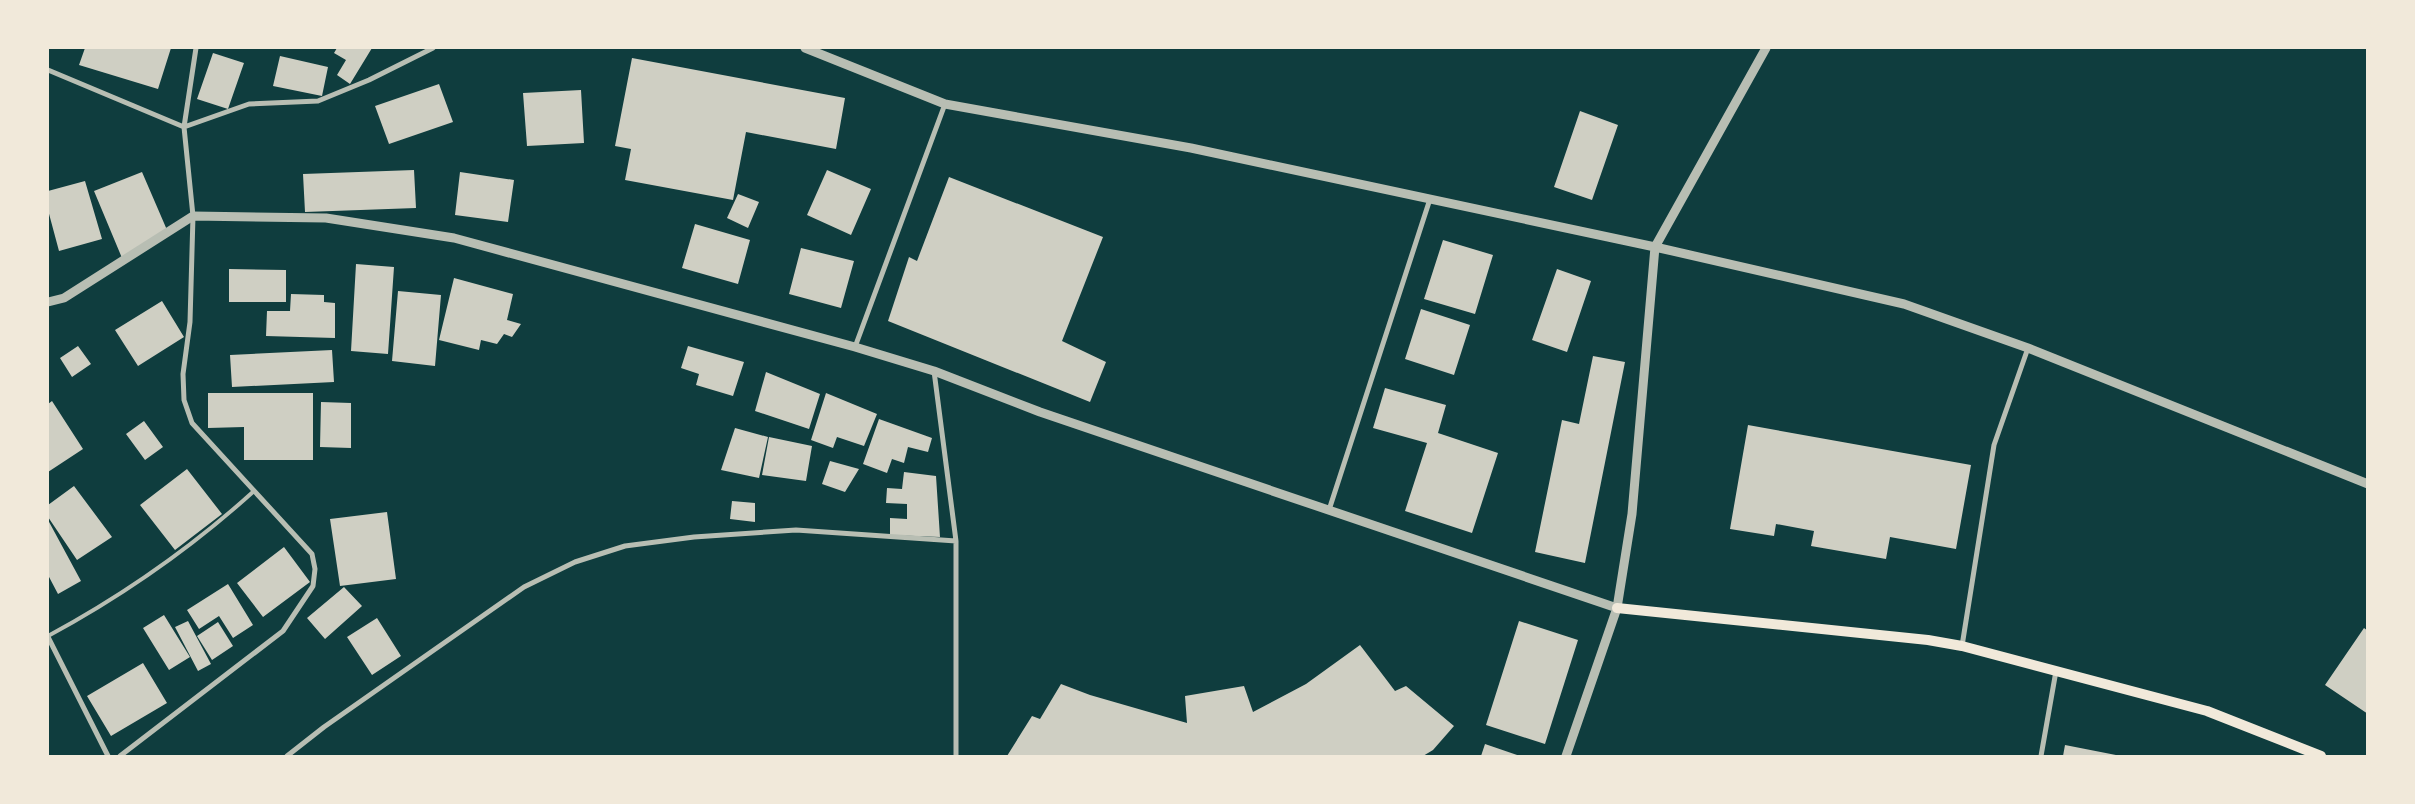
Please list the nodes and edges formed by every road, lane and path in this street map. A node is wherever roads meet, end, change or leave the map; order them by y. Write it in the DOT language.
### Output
graph roads {
  1 [pos="196,48"];
  2 [pos="433,48"];
  3 [pos="805,48"];
  4 [pos="1766,48"];
  5 [pos="48,70"];
  6 [pos="945,104"];
  7 [pos="184,127"];
  8 [pos="1430,199"];
  9 [pos="193,216"];
  10 [pos="1655,247"];
  11 [pos="48,302"];
  12 [pos="855,347"];
  13 [pos="2028,348"];
  14 [pos="934,371"];
  15 [pos="2368,484"];
  16 [pos="254,491"];
  17 [pos="1329,510"];
  18 [pos="956,541"];
  19 [pos="1617,608"];
  20 [pos="48,637"];
  21 [pos="1962,646"];
  22 [pos="2056,671"];
  23 [pos="108,756"];
  24 [pos="120,756"];
  25 [pos="287,756"];
  26 [pos="956,756"];
  27 [pos="1566,756"];
  28 [pos="2041,756"];
  29 [pos="2321,756"];
  1 -- 7 [label="street"];
  2 -- 7 [label="street"];
  3 -- 6 [label="street"];
  4 -- 10 [label="street"];
  5 -- 7 [label="street"];
  6 -- 8 [label="street"];
  6 -- 12 [label="street"];
  7 -- 9 [label="street"];
  8 -- 10 [label="street"];
  8 -- 17 [label="street"];
  9 -- 11 [label="street"];
  9 -- 12 [label="street"];
  9 -- 16 [label="street"];
  10 -- 13 [label="street"];
  10 -- 19 [label="street"];
  12 -- 14 [label="street"];
  13 -- 15 [label="street"];
  13 -- 21 [label="street"];
  14 -- 17 [label="street"];
  14 -- 18 [label="street"];
  16 -- 20 [label="lane"];
  16 -- 24 [label="street"];
  17 -- 19 [label="street"];
  18 -- 25 [label="street"];
  18 -- 26 [label="street"];
  19 -- 21 [label="main road"];
  19 -- 27 [label="street"];
  20 -- 23 [label="street"];
  21 -- 22 [label="main road"];
  22 -- 28 [label="street"];
  22 -- 29 [label="main road"];
}
